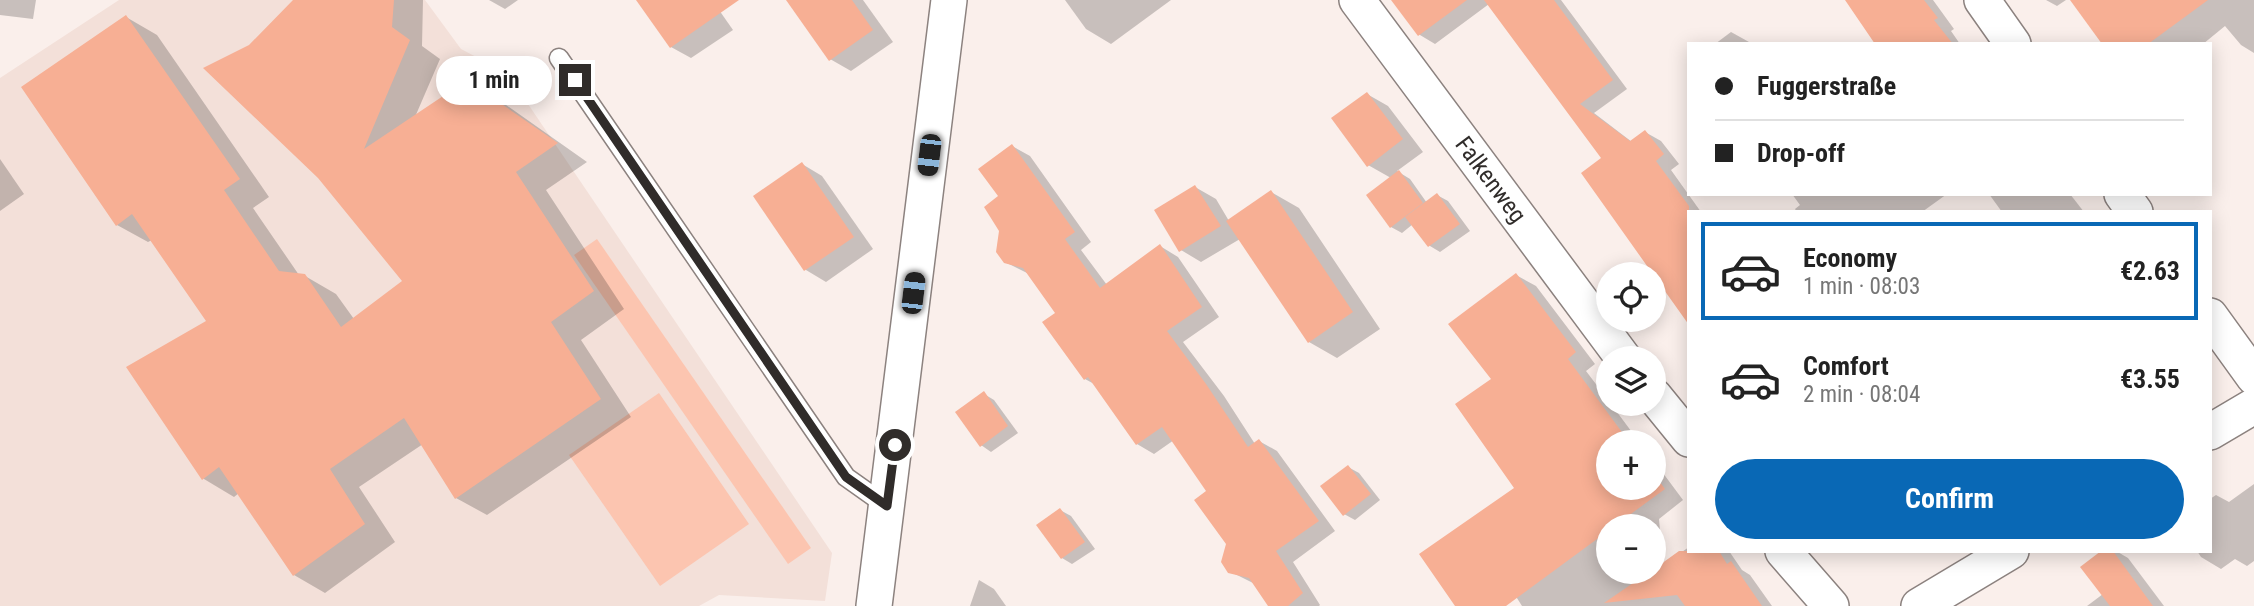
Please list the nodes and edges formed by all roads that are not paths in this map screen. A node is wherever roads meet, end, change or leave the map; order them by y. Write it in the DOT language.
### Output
graph roads {
  1 [pos="948,0"];
  2 [pos="1357,0"];
  3 [pos="1982,0"];
  4 [pos="2012,42"];
  5 [pos="559,58"];
  6 [pos="2212,319"];
  7 [pos="1615,346"];
  8 [pos="2254,377"];
  9 [pos="2254,406"];
  10 [pos="1666,411"];
  11 [pos="2212,431"];
  12 [pos="1687,437"];
  13 [pos="887,506"];
  14 [pos="1785,553"];
  15 [pos="2008,553"];
  16 [pos="874,606"];
  17 [pos="1831,606"];
  18 [pos="1919,606"];
  1 -- 13 [label="street"];
  2 -- 7 [label="street, Falkenweg"];
  3 -- 4 [label="street"];
  5 -- 13 [label="lane"];
  6 -- 8 [label="street"];
  9 -- 11 [label="street"];
  10 -- 12 [label="street"];
  13 -- 16 [label="street"];
  14 -- 17 [label="street"];
  15 -- 18 [label="street"];
}
